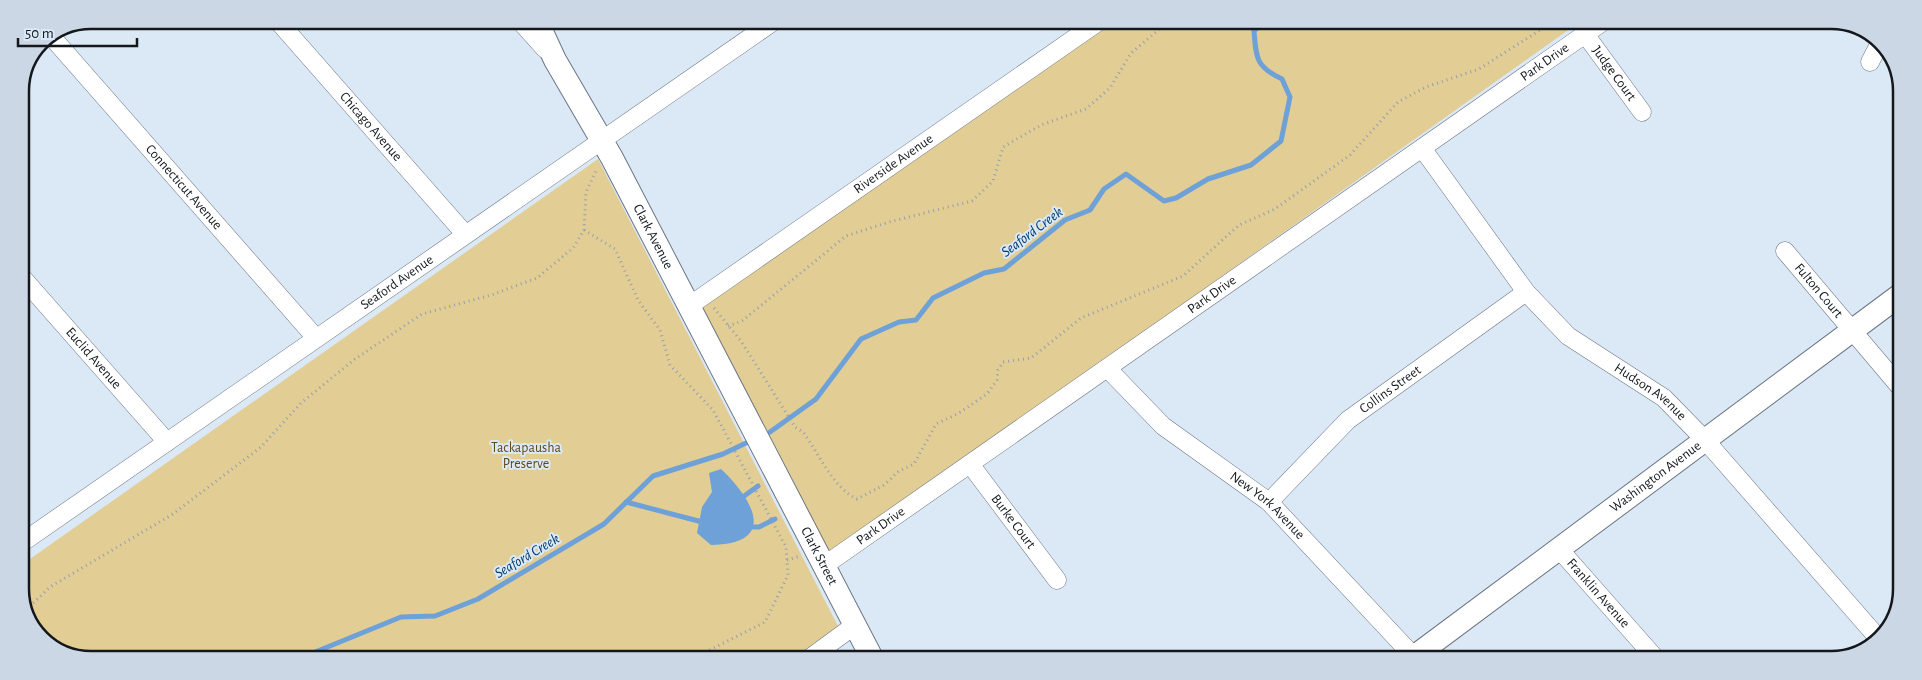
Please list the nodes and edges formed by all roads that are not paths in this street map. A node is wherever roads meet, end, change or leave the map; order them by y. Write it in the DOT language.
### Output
graph roads {
  1 [pos="285,29"];
  2 [pos="527,29"];
  3 [pos="541,29"];
  4 [pos="759,29"];
  5 [pos="1088,29"];
  6 [pos="1592,29"];
  7 [pos="1585,34"];
  8 [pos="55,40"];
  9 [pos="1877,49"];
  10 [pos="555,60"];
  11 [pos="1870,62"];
  12 [pos="1642,112"];
  13 [pos="604,141"];
  14 [pos="1422,148"];
  15 [pos="466,234"];
  16 [pos="1785,251"];
  17 [pos="29,285"];
  18 [pos="1526,292"];
  19 [pos="1893,299"];
  20 [pos="690,306"];
  21 [pos="1852,331"];
  22 [pos="316,338"];
  23 [pos="1107,368"];
  24 [pos="1893,378"];
  25 [pos="1705,440"];
  26 [pos="167,442"];
  27 [pos="766,453"];
  28 [pos="970,464"];
  29 [pos="1269,502"];
  30 [pos="29,538"];
  31 [pos="1559,549"];
  32 [pos="825,565"];
  33 [pos="1057,580"];
  34 [pos="855,625"];
  35 [pos="1875,633"];
  36 [pos="820,651"];
  37 [pos="868,651"];
  38 [pos="1407,651"];
  39 [pos="1423,651"];
  40 [pos="1649,651"];
  1 -- 15 [label="street, Chicago Avenue"];
  2 -- 10 [label="street"];
  3 -- 10 [label="street, Clark Avenue"];
  4 -- 13 [label="street, Seaford Avenue"];
  5 -- 20 [label="street, Riverside Avenue"];
  6 -- 7 [label="street, Park Drive"];
  7 -- 12 [label="street, Judge Court"];
  7 -- 14 [label="street, Park Drive"];
  8 -- 22 [label="street, Connecticut Avenue"];
  9 -- 11 [label="street"];
  10 -- 13 [label="street, Clark Avenue"];
  13 -- 15 [label="street, Seaford Avenue"];
  13 -- 20 [label="street, Clark Avenue"];
  14 -- 18 [label="street, Hudson Avenue"];
  14 -- 23 [label="street, Park Drive"];
  15 -- 22 [label="street, Seaford Avenue"];
  16 -- 21 [label="street, Fulton Court"];
  17 -- 26 [label="street, Euclid Avenue"];
  18 -- 25 [label="street, Hudson Avenue"];
  18 -- 29 [label="street, Collins Street"];
  19 -- 21 [label="street, Washington Avenue"];
  20 -- 27 [label="street, Clark Avenue"];
  21 -- 24 [label="street, Fulton Court"];
  21 -- 25 [label="street, Washington Avenue"];
  22 -- 26 [label="street, Seaford Avenue"];
  23 -- 28 [label="street, Park Drive"];
  23 -- 29 [label="street, New York Avenue"];
  25 -- 31 [label="street, Washington Avenue"];
  25 -- 35 [label="street, Hudson Avenue"];
  26 -- 30 [label="street, Seaford Avenue"];
  27 -- 32 [label="street, Clark Street"];
  28 -- 32 [label="street, Park Drive"];
  28 -- 33 [label="street, Burke Court"];
  29 -- 38 [label="street, New York Avenue"];
  31 -- 39 [label="street, Washington Avenue"];
  31 -- 40 [label="street, Franklin Avenue"];
  32 -- 34 [label="street, Clark Street"];
  34 -- 36 [label="street"];
  34 -- 37 [label="street, Clark Street"];
}
